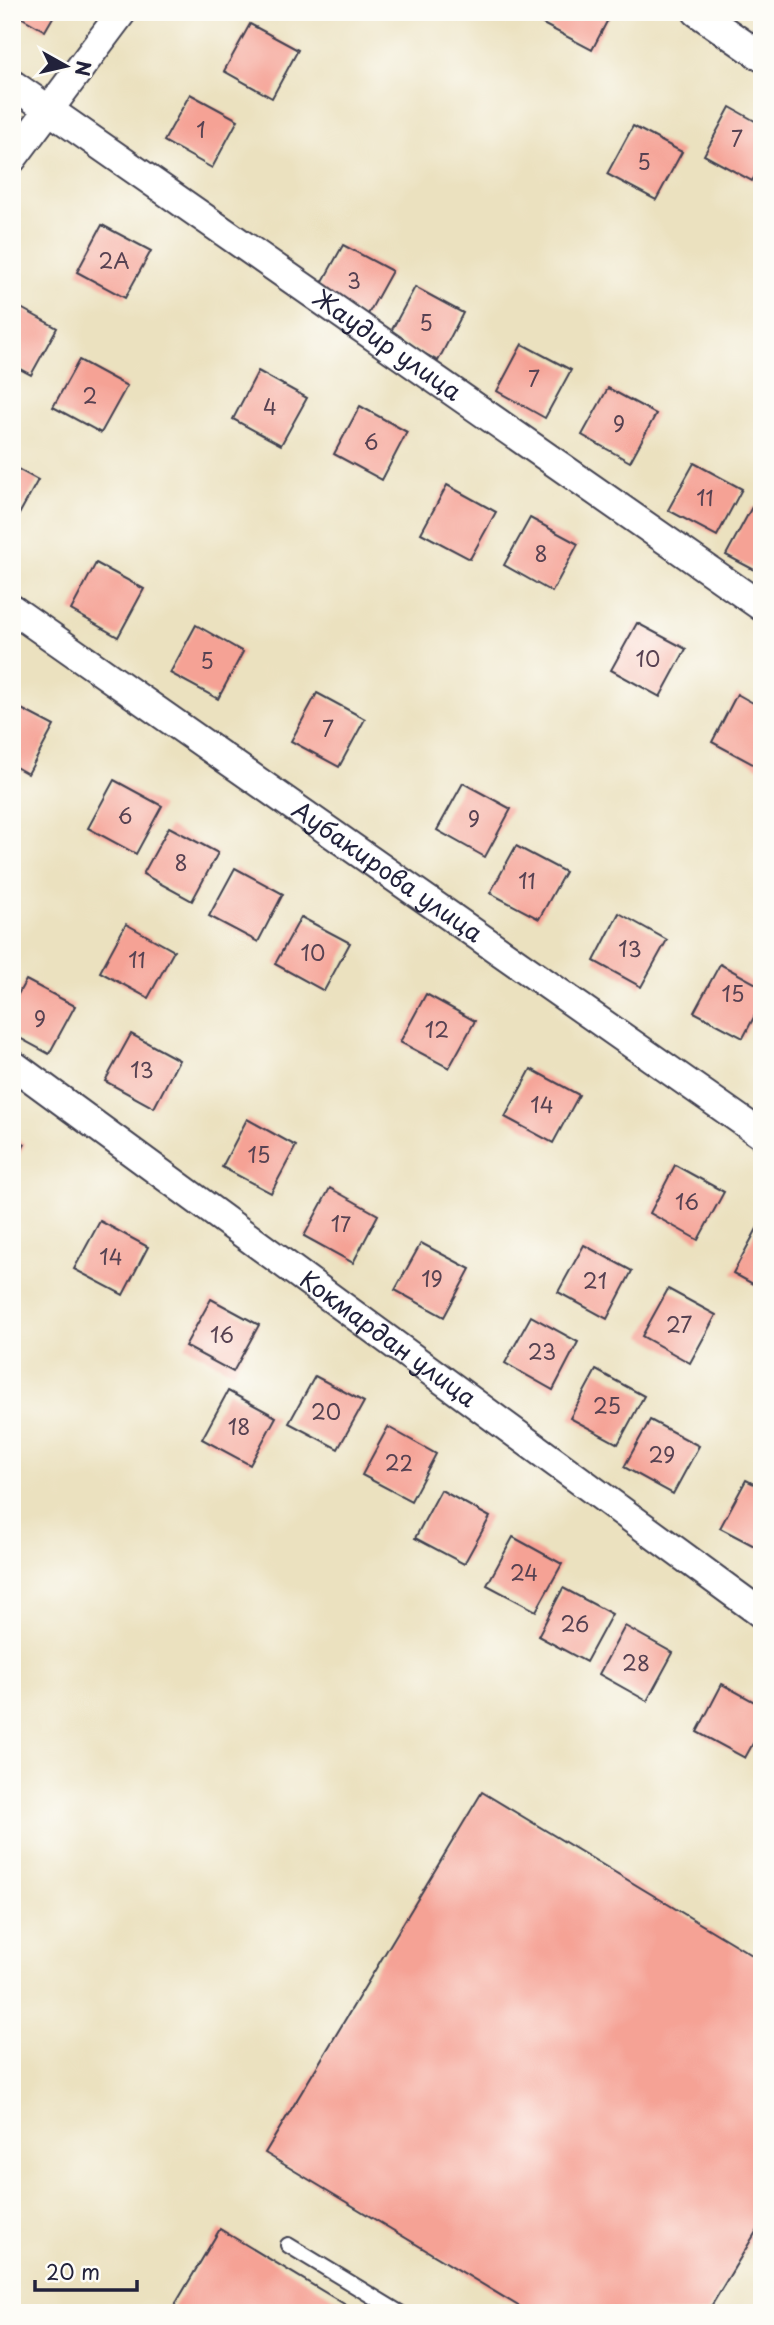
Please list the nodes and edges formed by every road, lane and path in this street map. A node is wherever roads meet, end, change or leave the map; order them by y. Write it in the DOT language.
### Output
graph roads {
  1 [pos="122,12"];
  2 [pos="698,12"];
  3 [pos="762,57"];
  4 [pos="12,84"];
  5 [pos="50,110"];
  6 [pos="12,159"];
  7 [pos="762,607"];
  8 [pos="12,609"];
  9 [pos="12,1064"];
  10 [pos="762,1135"];
  11 [pos="762,1614"];
  12 [pos="288,2245"];
  13 [pos="400,2313"];
  1 -- 5 [label="street"];
  2 -- 3 [label="street"];
  4 -- 5 [label="street, Жаудир улица"];
  5 -- 6 [label="street"];
  5 -- 7 [label="street, Жаудир улица"];
  8 -- 10 [label="street, Аубакирова улица"];
  9 -- 11 [label="street, Кокмардан улица"];
  12 -- 13 [label="lane"];
}
